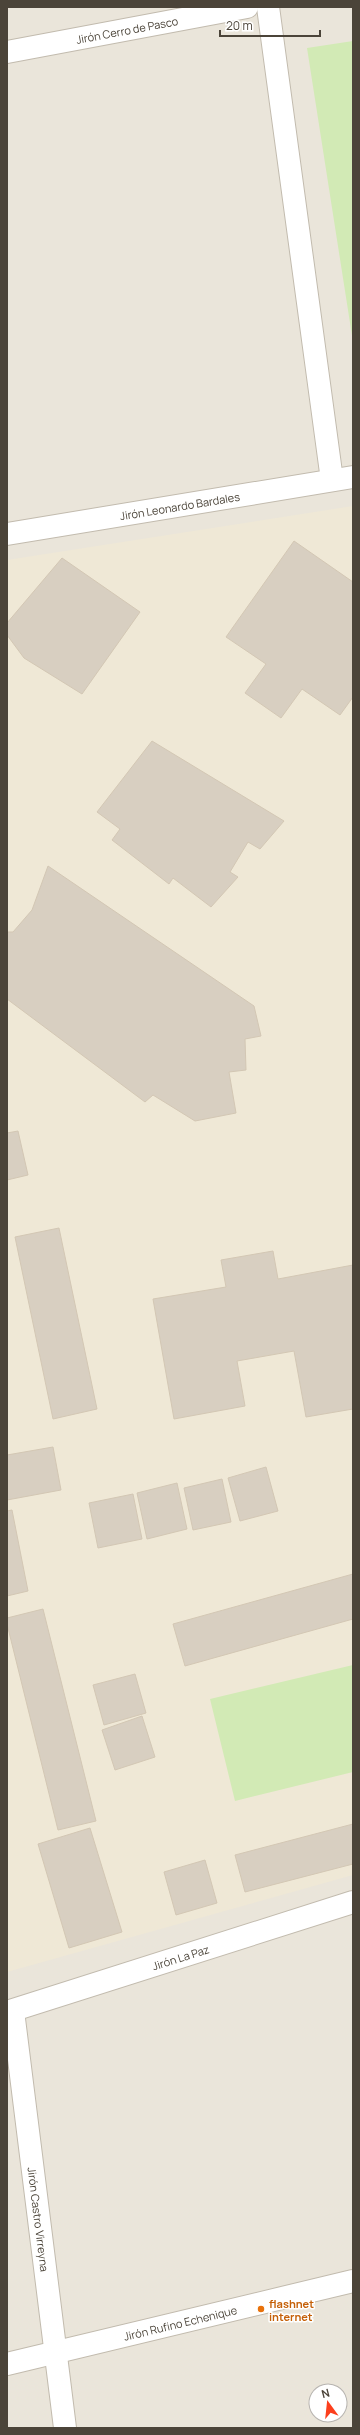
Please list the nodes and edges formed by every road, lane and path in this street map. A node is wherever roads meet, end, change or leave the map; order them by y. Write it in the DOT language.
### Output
graph roads {
  1 [pos="247,7"];
  2 [pos="268,7"];
  3 [pos="7,52"];
  4 [pos="343,478"];
  5 [pos="7,534"];
  6 [pos="353,1902"];
  7 [pos="10,2011"];
  8 [pos="353,2281"];
  9 [pos="55,2352"];
  10 [pos="7,2364"];
  11 [pos="65,2428"];
  1 -- 3 [label="street, Jirón Cerro de Pasco"];
  2 -- 4 [label="street"];
  4 -- 5 [label="street, Jirón Leonardo Bardales"];
  6 -- 7 [label="street, Jirón La Paz"];
  7 -- 9 [label="street, Jirón Castro Virreyna"];
  8 -- 9 [label="street, Jirón Rufino Echenique"];
  9 -- 10 [label="street, Jirón Rufino Echenique"];
  9 -- 11 [label="street, Jirón Castro Virreyna"];
}
